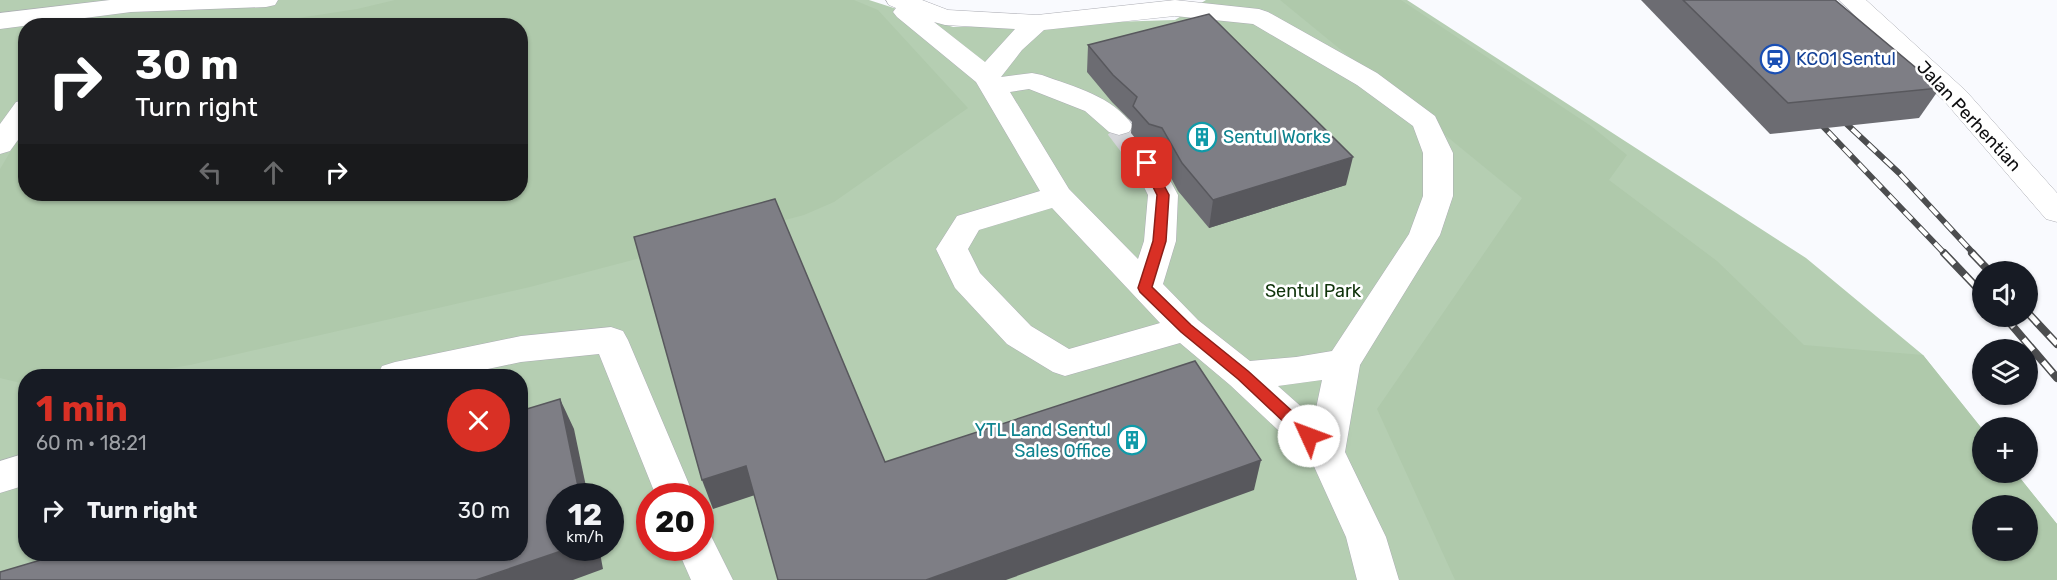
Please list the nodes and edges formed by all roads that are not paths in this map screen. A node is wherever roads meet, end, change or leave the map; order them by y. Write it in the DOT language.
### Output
graph roads {
  1 [pos="267,0"];
  2 [pos="891,0"];
  3 [pos="898,0"];
  4 [pos="981,0"];
  5 [pos="1115,0"];
  6 [pos="1851,0"];
  7 [pos="1183,4"];
  8 [pos="87,18"];
  9 [pos="18,20"];
  10 [pos="0,21"];
  11 [pos="1037,22"];
  12 [pos="990,81"];
  13 [pos="18,119"];
  14 [pos="1119,126"];
  15 [pos="0,145"];
  16 [pos="1147,163"];
  17 [pos="1058,196"];
  18 [pos="2057,212"];
  19 [pos="1145,288"];
  20 [pos="1186,329"];
  21 [pos="1343,363"];
  22 [pos="428,369"];
  23 [pos="1243,375"];
  24 [pos="1326,452"];
  25 [pos="18,471"];
  26 [pos="0,477"];
  27 [pos="670,483"];
  28 [pos="703,561"];
  29 [pos="712,580"];
  30 [pos="1378,580"];
  1 -- 8 [label="street"];
  2 -- 12 [label="street"];
  3 -- 11 [label="street"];
  4 -- 5 [label="street"];
  6 -- 18 [label="street, Jalan Perhentian"];
  7 -- 11 [label="street"];
  7 -- 21 [label="street"];
  9 -- 10 [label="street"];
  11 -- 12 [label="street"];
  12 -- 14 [label="street"];
  12 -- 17 [label="street"];
  13 -- 15 [label="street"];
  16 -- 19 [label="street"];
  17 -- 19 [label="street"];
  17 -- 20 [label="street"];
  19 -- 20 [label="street"];
  20 -- 23 [label="street"];
  21 -- 23 [label="street"];
  21 -- 24 [label="street"];
  22 -- 27 [label="street"];
  23 -- 24 [label="street"];
  24 -- 30 [label="street"];
  25 -- 26 [label="street"];
  28 -- 29 [label="street"];
}
